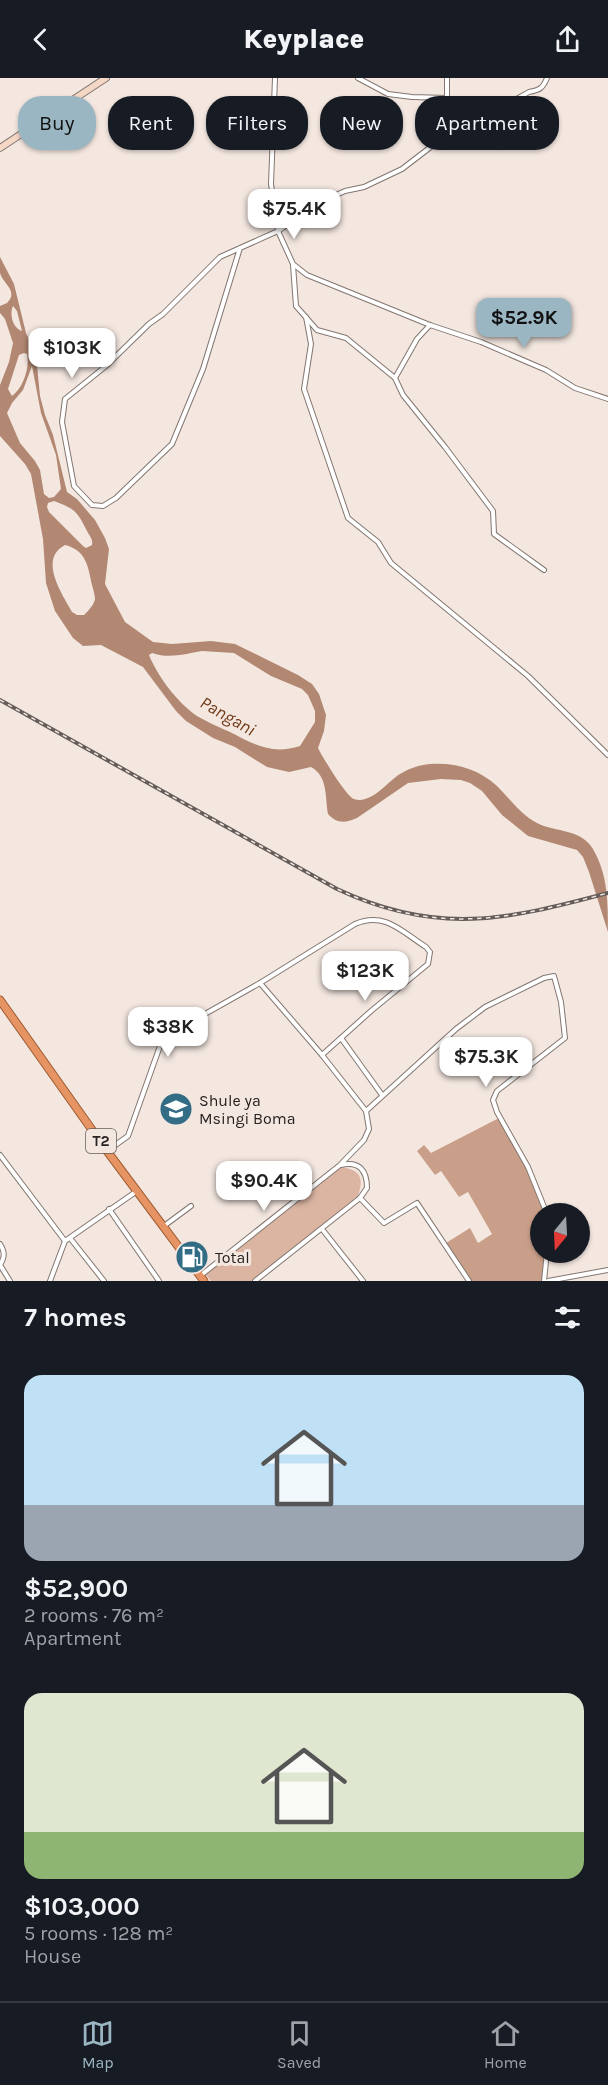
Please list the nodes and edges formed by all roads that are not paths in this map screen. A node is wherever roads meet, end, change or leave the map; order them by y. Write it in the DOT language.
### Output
graph roads {
  1 [pos="106,78"];
  2 [pos="274,78"];
  3 [pos="358,78"];
  4 [pos="447,78"];
  5 [pos="547,78"];
  6 [pos="418,96"];
  7 [pos="447,96"];
  8 [pos="522,96"];
  9 [pos="0,148"];
  10 [pos="427,150"];
  11 [pos="278,231"];
  12 [pos="240,248"];
  13 [pos="293,264"];
  14 [pos="306,317"];
  15 [pos="430,325"];
  16 [pos="395,378"];
  17 [pos="608,399"];
  18 [pos="544,570"];
  19 [pos="608,755"];
  20 [pos="261,983"];
  21 [pos="0,1000"];
  22 [pos="341,1038"];
  23 [pos="322,1055"];
  24 [pos="382,1095"];
  25 [pos="366,1111"];
  26 [pos="107,1151"];
  27 [pos="0,1155"];
  28 [pos="340,1165"];
  29 [pos="138,1190"];
  30 [pos="360,1198"];
  31 [pos="543,1203"];
  32 [pos="191,1206"];
  33 [pos="109,1209"];
  34 [pos="165,1226"];
  35 [pos="322,1229"];
  36 [pos="70,1238"];
  37 [pos="65,1241"];
  38 [pos="0,1244"];
  39 [pos="547,1263"];
  40 [pos="0,1265"];
  41 [pos="608,1270"];
  42 [pos="202,1278"];
  43 [pos="10,1281"];
  44 [pos="50,1281"];
  45 [pos="104,1281"];
  46 [pos="159,1281"];
  47 [pos="255,1281"];
  48 [pos="363,1281"];
  49 [pos="469,1281"];
  50 [pos="546,1281"];
  1 -- 9 [label="main road"];
  2 -- 11 [label="street"];
  3 -- 6 [label="street"];
  4 -- 7 [label="street"];
  5 -- 8 [label="street"];
  10 -- 11 [label="street"];
  11 -- 12 [label="street"];
  11 -- 13 [label="street"];
  12 -- 12 [label="street"];
  13 -- 14 [label="street"];
  13 -- 15 [label="street"];
  14 -- 16 [label="street"];
  14 -- 19 [label="street"];
  15 -- 16 [label="street"];
  15 -- 17 [label="street"];
  16 -- 18 [label="street"];
  20 -- 22 [label="street"];
  20 -- 23 [label="street"];
  20 -- 26 [label="street"];
  21 -- 26 [label="highway, T2"];
  22 -- 23 [label="street"];
  22 -- 24 [label="street"];
  23 -- 25 [label="street"];
  24 -- 25 [label="street"];
  24 -- 31 [label="street"];
  25 -- 28 [label="street"];
  26 -- 29 [label="highway, T2"];
  27 -- 37 [label="street"];
  28 -- 30 [label="street"];
  28 -- 42 [label="street"];
  29 -- 33 [label="street"];
  29 -- 34 [label="highway, T2"];
  30 -- 35 [label="street"];
  30 -- 49 [label="street"];
  32 -- 34 [label="street"];
  33 -- 36 [label="street"];
  33 -- 46 [label="street"];
  34 -- 42 [label="highway, T2"];
  35 -- 47 [label="street"];
  35 -- 48 [label="street"];
  36 -- 37 [label="street"];
  36 -- 45 [label="street"];
  37 -- 44 [label="street"];
  38 -- 40 [label="street"];
  39 -- 50 [label="street"];
  40 -- 43 [label="street"];
  41 -- 50 [label="street"];
}
